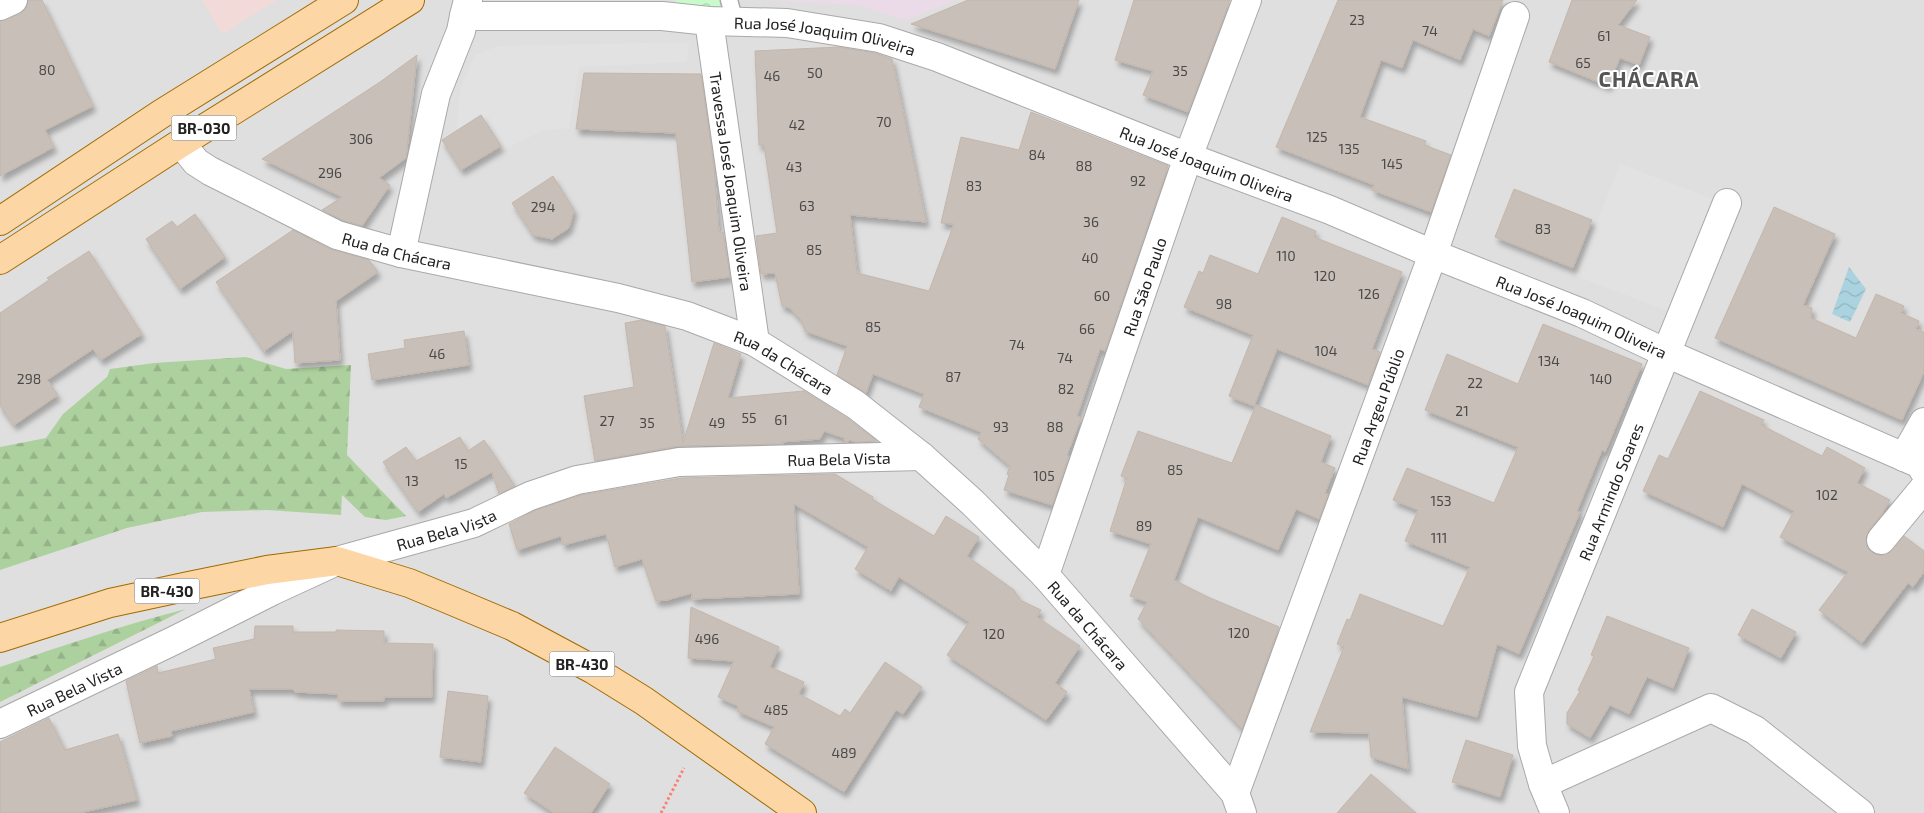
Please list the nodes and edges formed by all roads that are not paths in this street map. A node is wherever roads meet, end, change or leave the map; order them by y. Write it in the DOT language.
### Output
graph roads {
  1 [pos="13,0"];
  2 [pos="344,0"];
  3 [pos="410,0"];
  4 [pos="1247,0"];
  5 [pos="0,6"];
  6 [pos="466,8"];
  7 [pos="724,14"];
  8 [pos="1514,16"];
  9 [pos="181,143"];
  10 [pos="1188,157"];
  11 [pos="1726,204"];
  12 [pos="0,221"];
  13 [pos="401,253"];
  14 [pos="1432,254"];
  15 [pos="0,260"];
  16 [pos="755,342"];
  17 [pos="1666,353"];
  18 [pos="1924,422"];
  19 [pos="921,456"];
  20 [pos="1914,464"];
  21 [pos="1924,488"];
  22 [pos="1881,540"];
  23 [pos="337,561"];
  24 [pos="1045,575"];
  25 [pos="0,638"];
  26 [pos="0,724"];
  27 [pos="1543,784"];
  28 [pos="1239,803"];
  29 [pos="802,813"];
  30 [pos="1555,813"];
  31 [pos="1860,813"];
  1 -- 5 [label="street"];
  2 -- 12 [label="main road, BR-030"];
  3 -- 9 [label="main road, BR-030"];
  4 -- 10 [label="street, Rua São Paulo"];
  6 -- 7 [label="street, Rua José Joaquim Oliveira"];
  6 -- 13 [label="street"];
  7 -- 10 [label="street, Rua José Joaquim Oliveira"];
  7 -- 16 [label="street, Travessa José Joaquim Oliveira"];
  8 -- 14 [label="street, Rua Argeu Públio"];
  9 -- 13 [label="street, Rua da Chácara"];
  9 -- 15 [label="main road, BR-030"];
  10 -- 14 [label="street, Rua José Joaquim Oliveira"];
  10 -- 24 [label="street, Rua São Paulo"];
  11 -- 17 [label="street, Rua Armindo Soares"];
  13 -- 16 [label="street, Rua da Chácara"];
  14 -- 17 [label="street, Rua José Joaquim Oliveira"];
  14 -- 28 [label="street, Rua Argeu Públio"];
  16 -- 19 [label="street, Rua da Chácara"];
  17 -- 20 [label="street, Rua José Joaquim Oliveira"];
  17 -- 27 [label="street, Rua Armindo Soares"];
  18 -- 20 [label="street"];
  19 -- 23 [label="street, Rua Bela Vista"];
  19 -- 24 [label="street, Rua da Chácara"];
  21 -- 22 [label="street"];
  23 -- 25 [label="main road, BR-430"];
  23 -- 26 [label="street, Rua Bela Vista"];
  23 -- 29 [label="main road, BR-430"];
  24 -- 28 [label="street, Rua da Chácara"];
  27 -- 30 [label="street, Rua Armindo Soares"];
  27 -- 31 [label="street"];
}
